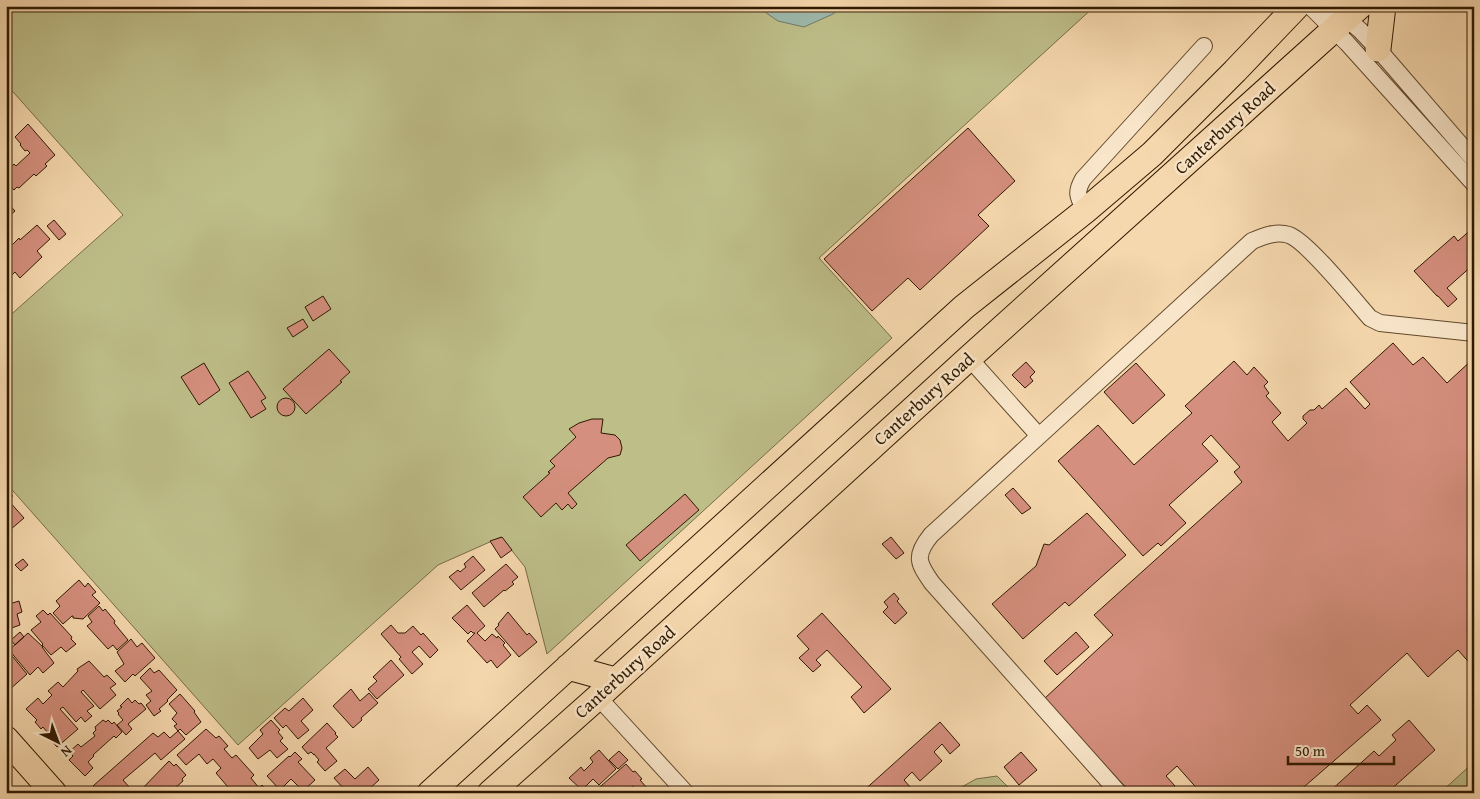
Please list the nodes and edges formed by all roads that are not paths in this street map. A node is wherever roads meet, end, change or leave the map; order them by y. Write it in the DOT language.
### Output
graph roads {
  1 [pos="1297,6"];
  2 [pos="1310,6"];
  3 [pos="1383,6"];
  4 [pos="1343,15"];
  5 [pos="1204,46"];
  6 [pos="1378,49"];
  7 [pos="1474,160"];
  8 [pos="1474,184"];
  9 [pos="1085,210"];
  10 [pos="964,307"];
  11 [pos="1474,333"];
  12 [pos="991,339"];
  13 [pos="970,358"];
  14 [pos="1039,436"];
  15 [pos="568,667"];
  16 [pos="607,688"];
  17 [pos="6,739"];
  18 [pos="54,793"];
  19 [pos="430,793"];
  20 [pos="490,793"];
  21 [pos="686,793"];
  22 [pos="1119,793"];
  1 -- 9 [label="main road, Canterbury Road"];
  2 -- 4 [label="street"];
  3 -- 6 [label="main road"];
  4 -- 6 [label="street"];
  4 -- 8 [label="street"];
  4 -- 12 [label="main road, Canterbury Road"];
  5 -- 9 [label="street"];
  6 -- 7 [label="street"];
  9 -- 10 [label="main road, Canterbury Road"];
  10 -- 12 [label="main road"];
  10 -- 15 [label="main road, Canterbury Road"];
  11 -- 14 [label="street"];
  12 -- 13 [label="main road, Canterbury Road"];
  13 -- 14 [label="street"];
  13 -- 16 [label="main road, Canterbury Road"];
  14 -- 22 [label="street"];
  15 -- 16 [label="main road"];
  15 -- 19 [label="main road, Canterbury Road"];
  16 -- 20 [label="main road, Canterbury Road"];
  16 -- 21 [label="street"];
  17 -- 18 [label="main road"];
}
